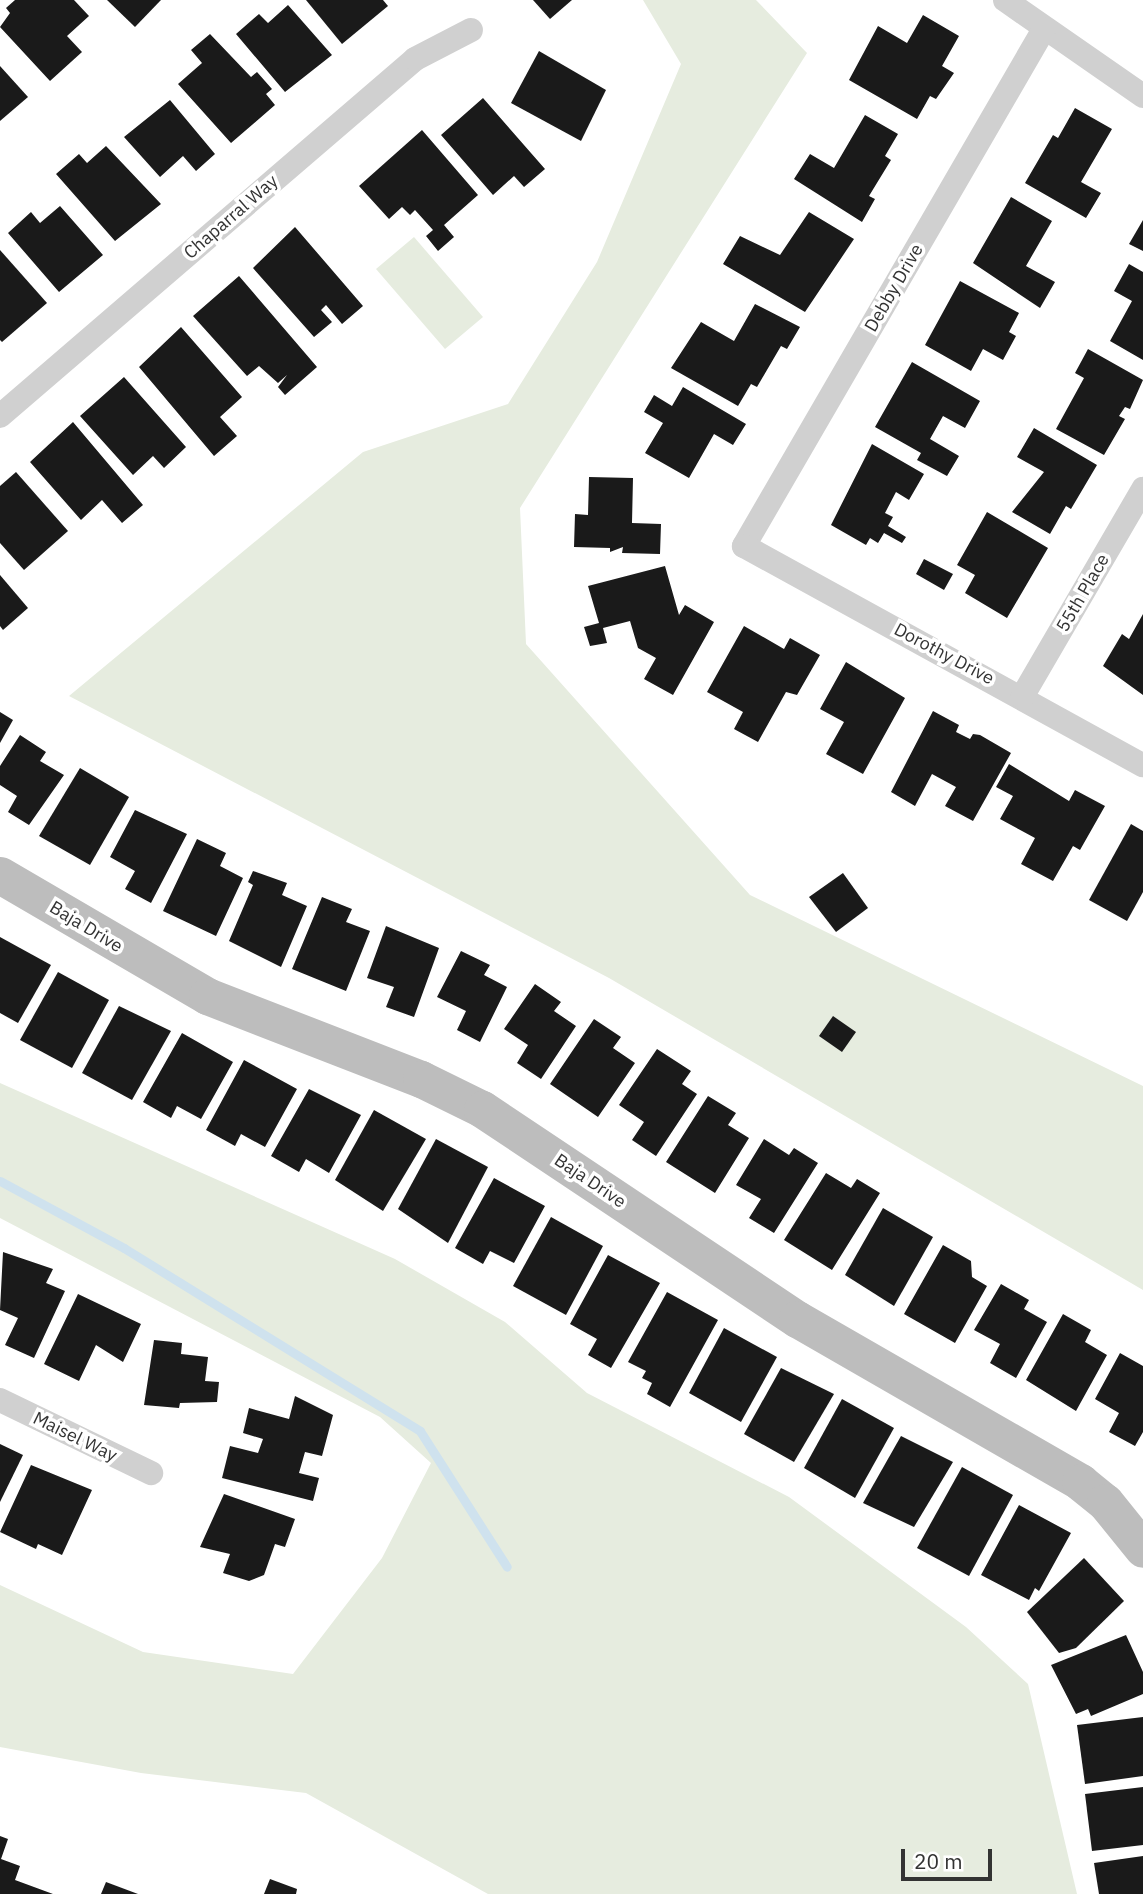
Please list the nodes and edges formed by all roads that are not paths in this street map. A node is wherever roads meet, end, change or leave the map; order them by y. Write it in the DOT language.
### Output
graph roads {
  1 [pos="1005,0"];
  2 [pos="1044,29"];
  3 [pos="471,30"];
  4 [pos="1143,96"];
  5 [pos="0,416"];
  6 [pos="1143,489"];
  7 [pos="744,546"];
  8 [pos="1022,696"];
  9 [pos="1143,765"];
  10 [pos="0,875"];
  11 [pos="0,1401"];
  12 [pos="151,1473"];
  13 [pos="1143,1549"];
  1 -- 2 [label="street"];
  2 -- 4 [label="street"];
  2 -- 7 [label="street, Debby Drive"];
  3 -- 5 [label="street, Chaparral Way"];
  6 -- 8 [label="street, 55th Place"];
  7 -- 8 [label="street, Dorothy Drive"];
  8 -- 9 [label="street, Dorothy Drive"];
  10 -- 13 [label="street, Baja Drive"];
  11 -- 12 [label="street, Maisel Way"];
}
